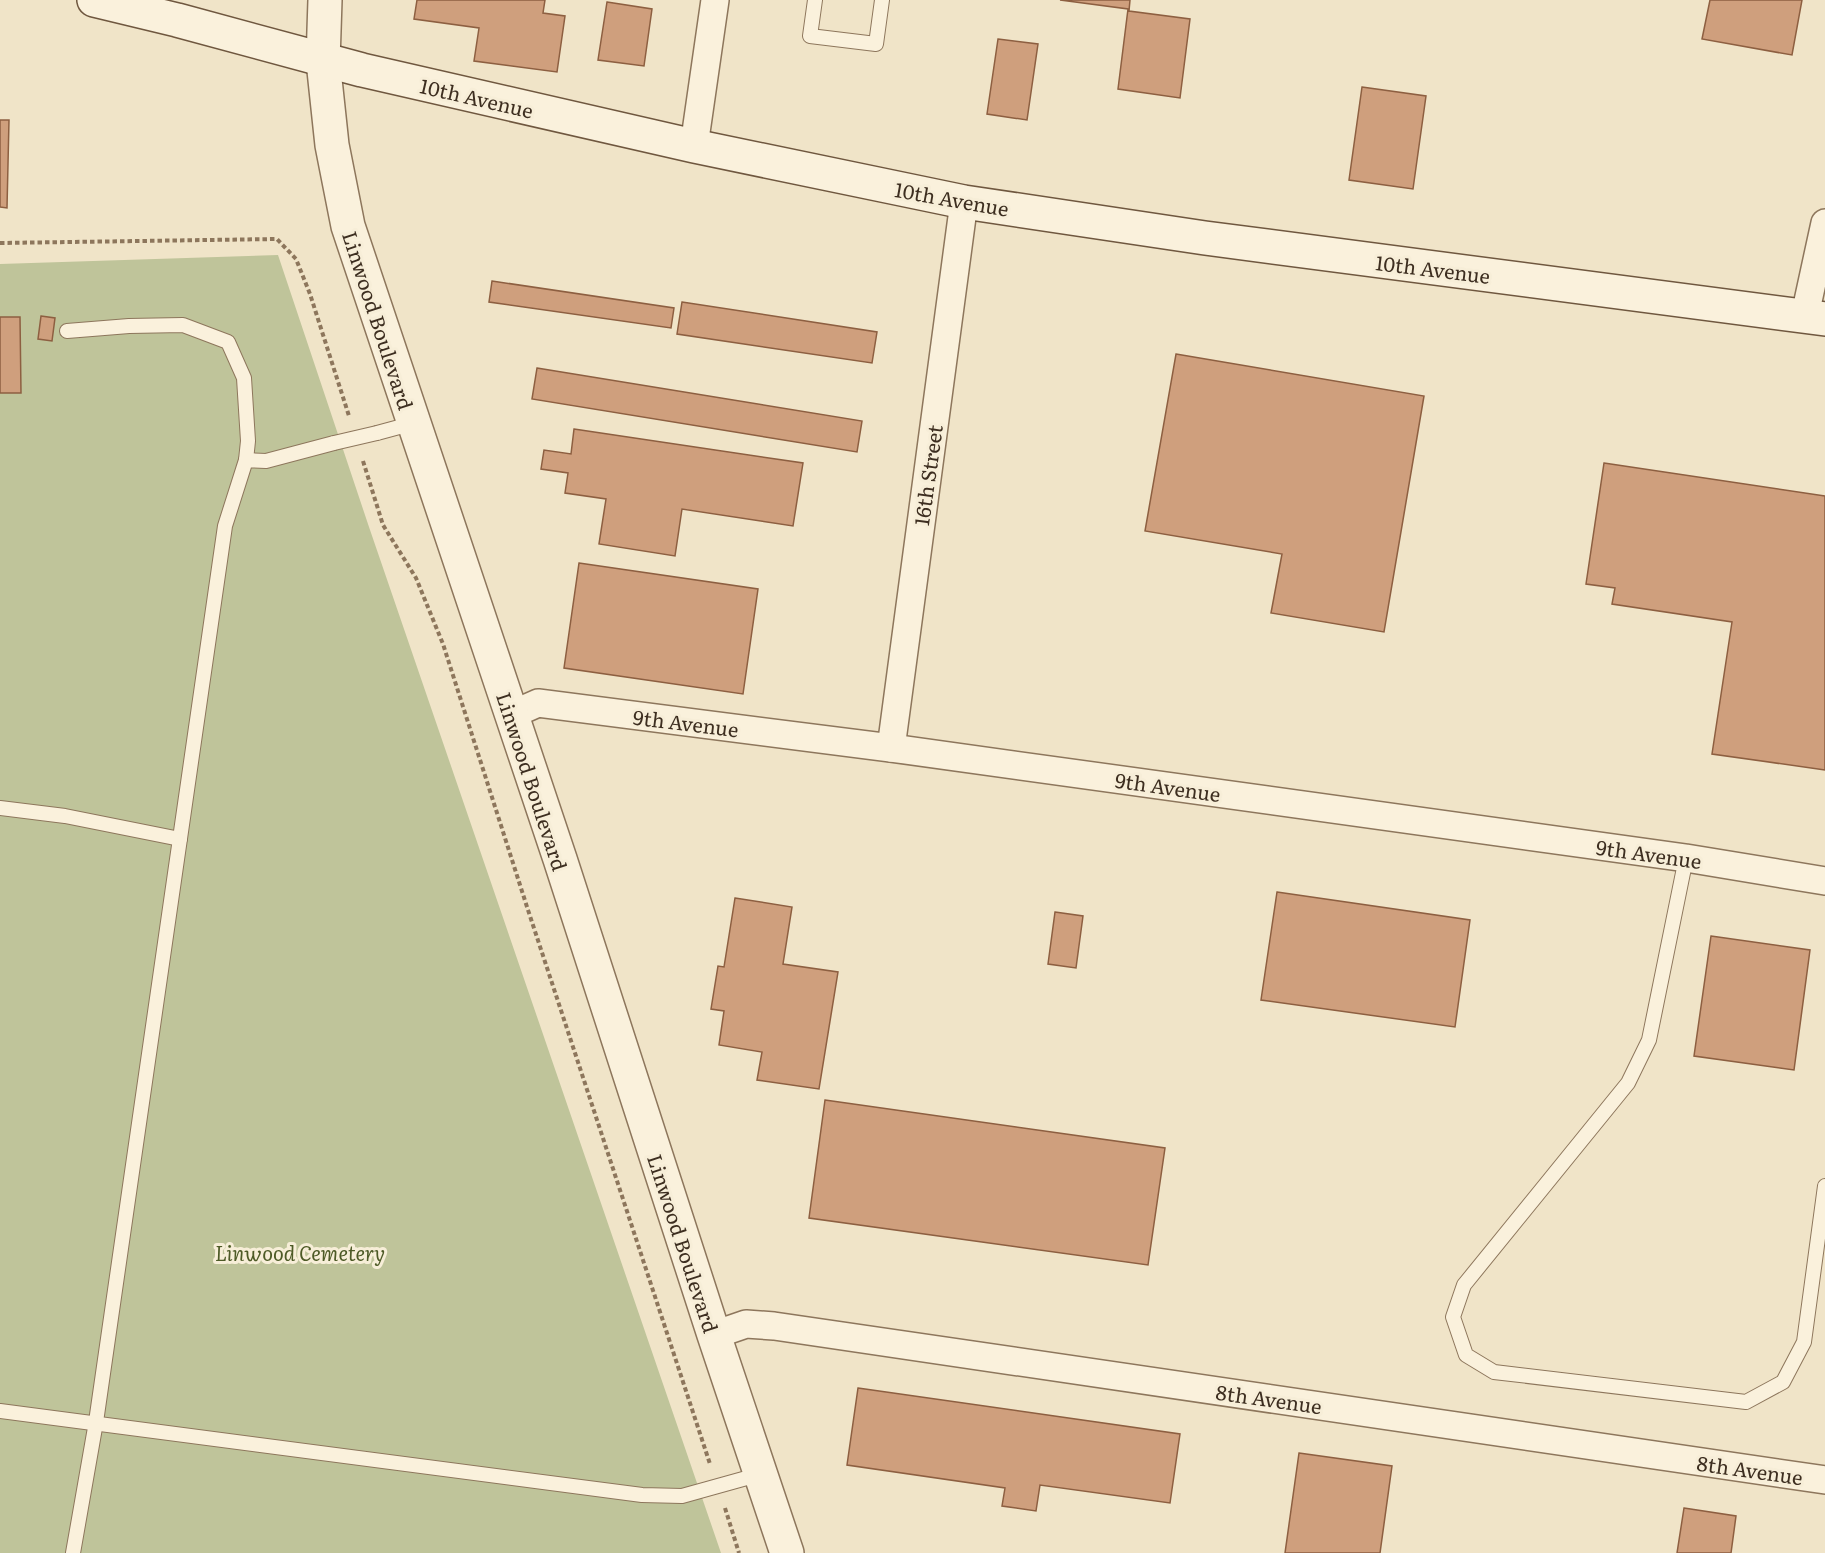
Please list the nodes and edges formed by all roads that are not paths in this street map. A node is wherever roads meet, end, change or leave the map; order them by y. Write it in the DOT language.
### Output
graph roads {
  1 [pos="94,0"];
  2 [pos="326,0"];
  3 [pos="715,0"];
  4 [pos="814,0"];
  5 [pos="882,0"];
  6 [pos="323,61"];
  7 [pos="694,146"];
  8 [pos="964,202"];
  9 [pos="1825,224"];
  10 [pos="1815,317"];
  11 [pos="67,331"];
  12 [pos="414,423"];
  13 [pos="246,460"];
  14 [pos="511,715"];
  15 [pos="891,748"];
  16 [pos="0,808"];
  17 [pos="180,839"];
  18 [pos="1686,858"];
  19 [pos="1825,880"];
  20 [pos="1825,1186"];
  21 [pos="714,1335"];
  22 [pos="0,1411"];
  23 [pos="96,1422"];
  24 [pos="760,1474"];
  25 [pos="1825,1480"];
  26 [pos="73,1553"];
  27 [pos="787,1553"];
  1 -- 6 [label="main road, 10th Avenue"];
  2 -- 6 [label="main road, Linwood Boulevard"];
  3 -- 7 [label="street"];
  4 -- 5 [label="lane"];
  6 -- 7 [label="main road, 10th Avenue"];
  6 -- 12 [label="main road, Linwood Boulevard"];
  7 -- 8 [label="main road, 10th Avenue"];
  8 -- 10 [label="main road, 10th Avenue"];
  8 -- 15 [label="street, 16th Street"];
  9 -- 10 [label="street"];
  11 -- 13 [label="lane"];
  12 -- 13 [label="lane, bridge"];
  12 -- 14 [label="main road, Linwood Boulevard"];
  13 -- 17 [label="lane"];
  14 -- 15 [label="street, 9th Avenue"];
  14 -- 21 [label="main road, Linwood Boulevard"];
  15 -- 18 [label="street, 9th Avenue"];
  16 -- 17 [label="lane"];
  17 -- 23 [label="lane"];
  18 -- 19 [label="street, 9th Avenue"];
  18 -- 20 [label="lane"];
  21 -- 24 [label="main road, Linwood Boulevard"];
  21 -- 25 [label="street, 8th Avenue"];
  22 -- 23 [label="lane"];
  23 -- 24 [label="lane"];
  23 -- 26 [label="lane"];
  24 -- 27 [label="main road, Linwood Boulevard"];
}
